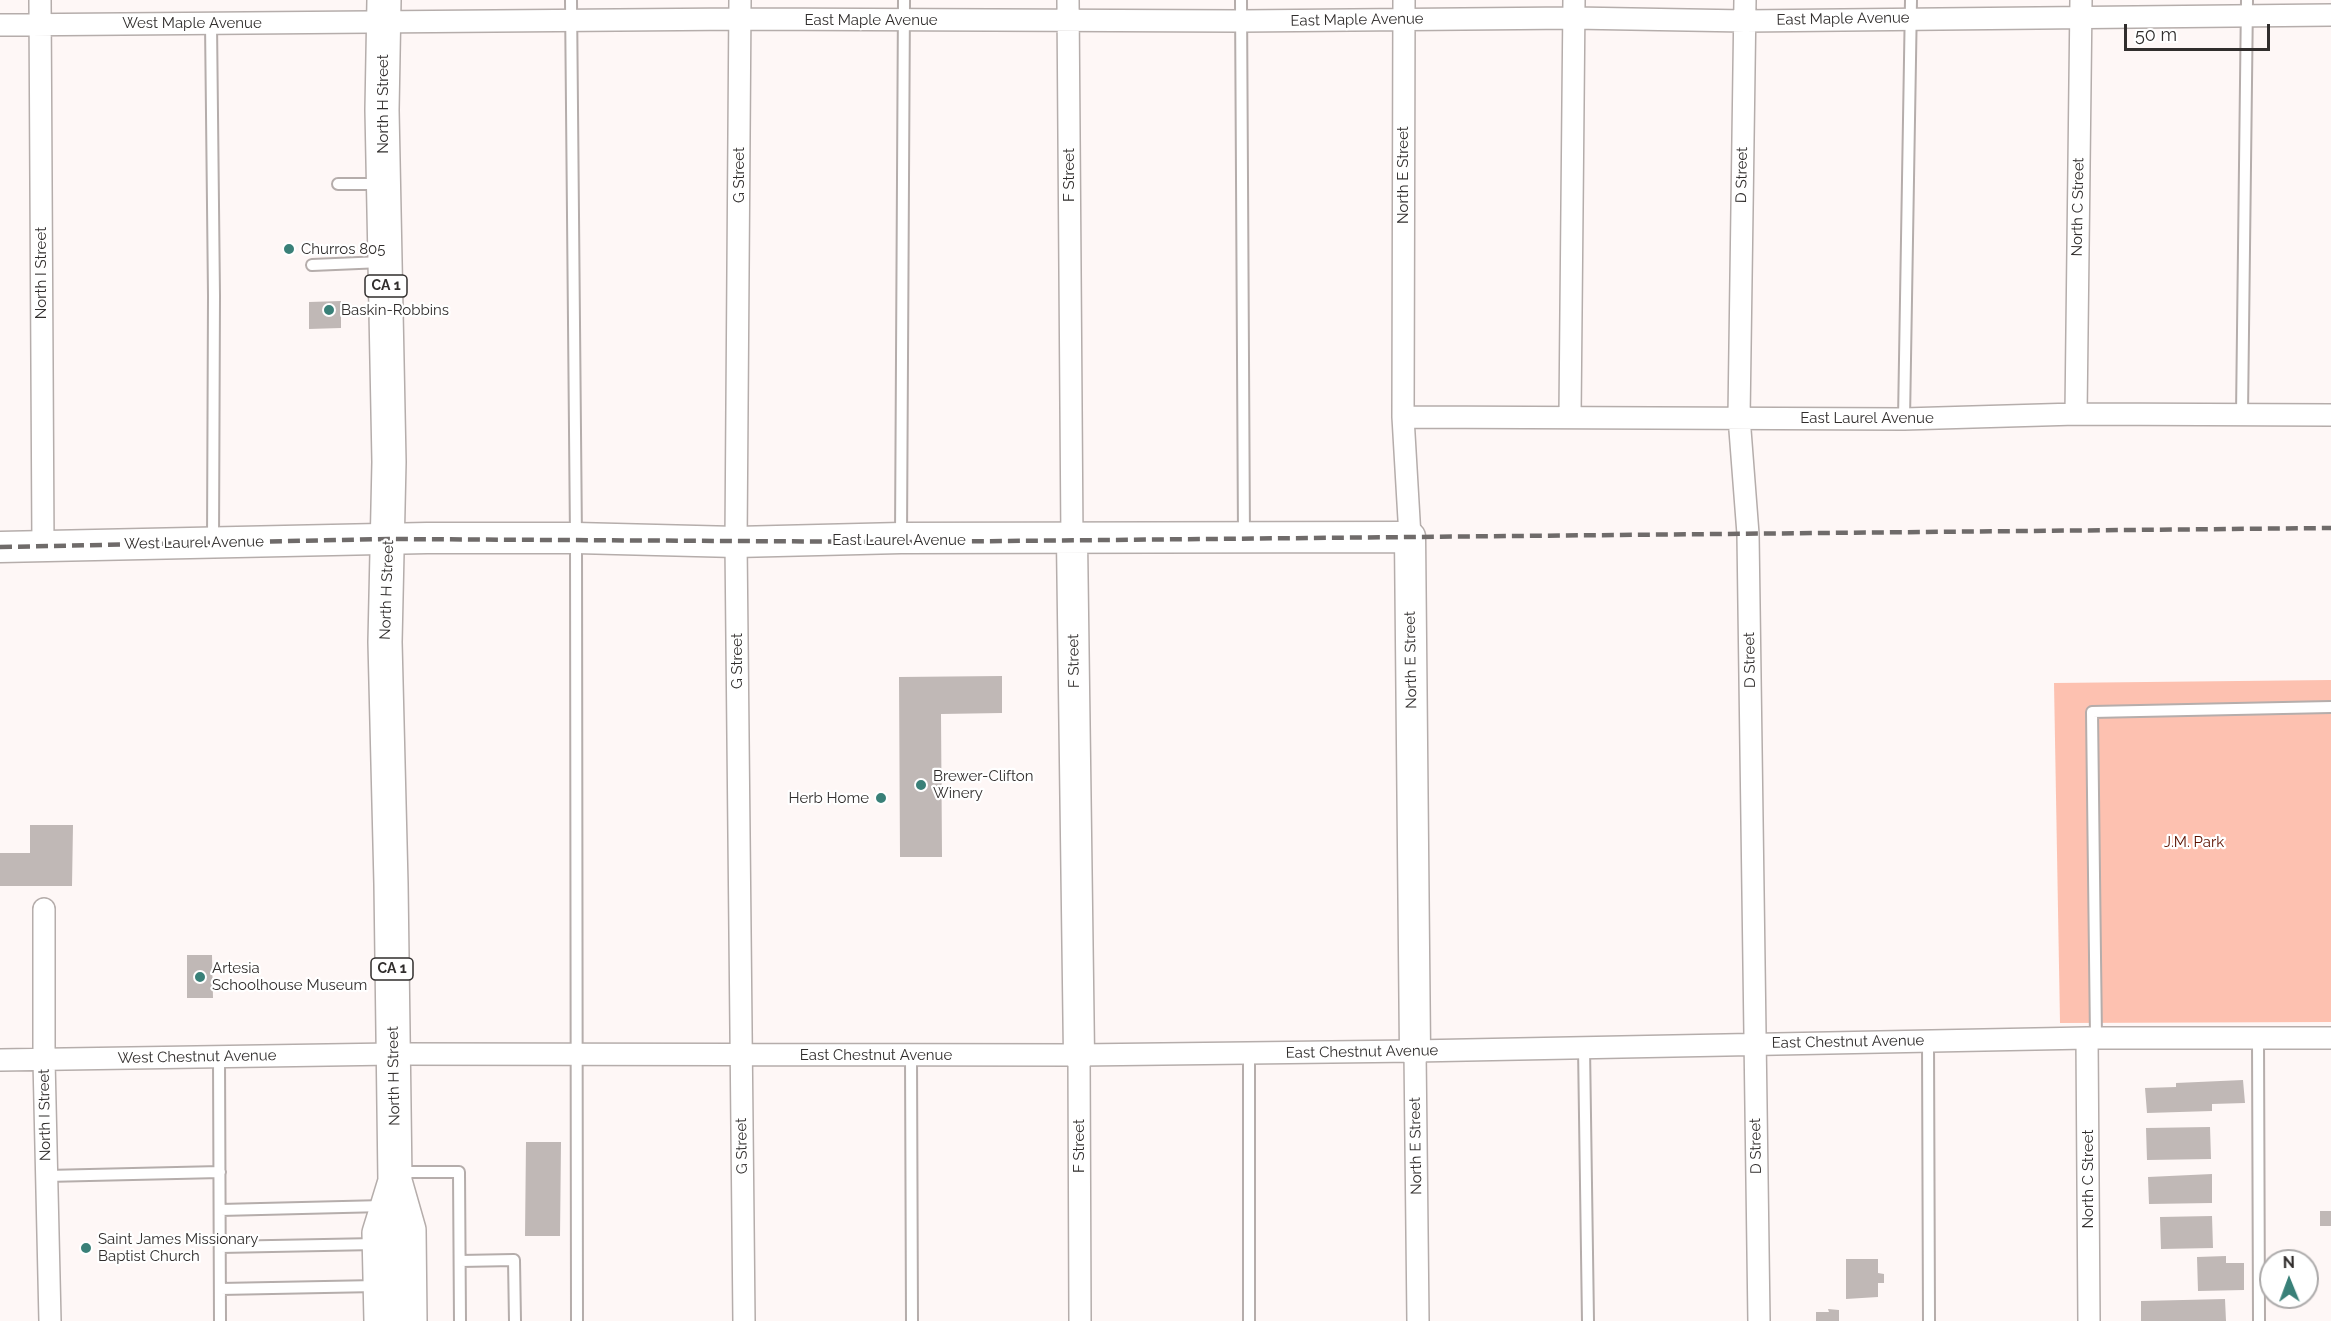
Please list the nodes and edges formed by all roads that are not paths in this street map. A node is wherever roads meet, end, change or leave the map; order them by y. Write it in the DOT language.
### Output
graph roads {
  1 [pos="40,0"];
  2 [pos="1241,0"];
  3 [pos="2081,8"];
  4 [pos="740,9"];
  5 [pos="1403,9"];
  6 [pos="1574,9"];
  7 [pos="1911,9"];
  8 [pos="2247,9"];
  9 [pos="571,10"];
  10 [pos="904,10"];
  11 [pos="1068,10"];
  12 [pos="1745,10"];
  13 [pos="384,11"];
  14 [pos="2331,15"];
  15 [pos="1241,21"];
  16 [pos="211,23"];
  17 [pos="39,24"];
  18 [pos="0,25"];
  19 [pos="338,184"];
  20 [pos="384,184"];
  21 [pos="385,262"];
  22 [pos="312,265"];
  23 [pos="2076,414"];
  24 [pos="2242,414"];
  25 [pos="2331,415"];
  26 [pos="1570,416"];
  27 [pos="1403,417"];
  28 [pos="1738,417"];
  29 [pos="1904,419"];
  30 [pos="1410,537"];
  31 [pos="576,538"];
  32 [pos="389,539"];
  33 [pos="1244,539"];
  34 [pos="901,540"];
  35 [pos="1072,540"];
  36 [pos="736,542"];
  37 [pos="213,543"];
  38 [pos="43,546"];
  39 [pos="0,547"];
  40 [pos="2331,707"];
  41 [pos="44,909"];
  42 [pos="2092,1038"];
  43 [pos="2258,1038"];
  44 [pos="2331,1038"];
  45 [pos="1928,1041"];
  46 [pos="1754,1043"];
  47 [pos="1584,1047"];
  48 [pos="1415,1051"];
  49 [pos="1249,1053"];
  50 [pos="393,1054"];
  51 [pos="576,1054"];
  52 [pos="741,1054"];
  53 [pos="911,1055"];
  54 [pos="1078,1055"];
  55 [pos="219,1057"];
  56 [pos="0,1060"];
  57 [pos="44,1060"];
  58 [pos="220,1172"];
  59 [pos="46,1176"];
  60 [pos="392,1186"];
  61 [pos="220,1210"];
  62 [pos="380,1244"];
  63 [pos="220,1247"];
  64 [pos="460,1262"];
  65 [pos="380,1286"];
  66 [pos="220,1288"];
  67 [pos="50,1321"];
  68 [pos="220,1321"];
  69 [pos="381,1321"];
  70 [pos="410,1321"];
  71 [pos="460,1321"];
  72 [pos="515,1321"];
  73 [pos="577,1321"];
  74 [pos="744,1321"];
  75 [pos="912,1321"];
  76 [pos="1080,1321"];
  77 [pos="1249,1321"];
  78 [pos="1418,1321"];
  79 [pos="1587,1321"];
  80 [pos="1759,1321"];
  81 [pos="1929,1321"];
  82 [pos="2089,1321"];
  83 [pos="2259,1321"];
  1 -- 17 [label="street, North I Street"];
  2 -- 15 [label="lane"];
  3 -- 7 [label="street, East Maple Avenue"];
  3 -- 8 [label="street, East Maple Avenue"];
  3 -- 23 [label="street, North C Street"];
  4 -- 9 [label="street, East Maple Avenue"];
  4 -- 10 [label="street, East Maple Avenue"];
  4 -- 36 [label="street, G Street"];
  5 -- 6 [label="street, East Maple Avenue"];
  5 -- 15 [label="street, East Maple Avenue"];
  5 -- 27 [label="street, North E Street"];
  6 -- 12 [label="street, East Maple Avenue"];
  6 -- 26 [label="street"];
  7 -- 12 [label="street, East Maple Avenue"];
  7 -- 29 [label="lane"];
  8 -- 14 [label="street, East Maple Avenue"];
  8 -- 24 [label="lane"];
  9 -- 13 [label="street, East Maple Avenue"];
  9 -- 31 [label="lane"];
  10 -- 11 [label="street, East Maple Avenue"];
  10 -- 34 [label="lane"];
  11 -- 15 [label="street, East Maple Avenue"];
  11 -- 35 [label="street, F Street"];
  12 -- 28 [label="street, D Street"];
  13 -- 16 [label="street, West Maple Avenue"];
  13 -- 20 [label="highway, North H Street / CA 1"];
  15 -- 33 [label="lane"];
  16 -- 17 [label="street, West Maple Avenue"];
  16 -- 37 [label="lane"];
  17 -- 18 [label="street, West Maple Avenue"];
  17 -- 38 [label="street, North I Street"];
  19 -- 20 [label="lane"];
  20 -- 21 [label="highway, North H Street / CA 1"];
  21 -- 22 [label="lane"];
  21 -- 32 [label="highway, North H Street / CA 1"];
  23 -- 24 [label="street, East Laurel Avenue"];
  23 -- 29 [label="street, East Laurel Avenue"];
  24 -- 25 [label="street, East Laurel Avenue"];
  26 -- 27 [label="street, East Laurel Avenue"];
  26 -- 28 [label="street, East Laurel Avenue"];
  27 -- 30 [label="street, North E Street"];
  28 -- 29 [label="street, East Laurel Avenue"];
  28 -- 46 [label="street, D Street"];
  30 -- 33 [label="street, East Laurel Avenue"];
  30 -- 48 [label="street, North E Street"];
  31 -- 32 [label="street, East Laurel Avenue"];
  31 -- 36 [label="street, East Laurel Avenue"];
  31 -- 51 [label="lane"];
  32 -- 37 [label="street, West Laurel Avenue"];
  32 -- 50 [label="highway, North H Street / CA 1"];
  33 -- 35 [label="street, East Laurel Avenue"];
  34 -- 35 [label="street, East Laurel Avenue"];
  34 -- 36 [label="street, East Laurel Avenue"];
  35 -- 54 [label="street, F Street"];
  36 -- 52 [label="street, G Street"];
  37 -- 38 [label="street, West Laurel Avenue"];
  38 -- 39 [label="street, West Laurel Avenue"];
  40 -- 42 [label="lane"];
  41 -- 57 [label="street, North I Street"];
  42 -- 43 [label="street, East Chestnut Avenue"];
  42 -- 45 [label="street, East Chestnut Avenue"];
  42 -- 82 [label="street, North C Street"];
  43 -- 44 [label="street, East Chestnut Avenue"];
  43 -- 83 [label="lane"];
  45 -- 46 [label="street, East Chestnut Avenue"];
  45 -- 81 [label="lane"];
  46 -- 47 [label="street, East Chestnut Avenue"];
  46 -- 80 [label="street, D Street"];
  47 -- 48 [label="street, East Chestnut Avenue"];
  47 -- 79 [label="lane"];
  48 -- 49 [label="street, East Chestnut Avenue"];
  48 -- 78 [label="street, North E Street"];
  49 -- 54 [label="street, East Chestnut Avenue"];
  49 -- 77 [label="lane"];
  50 -- 51 [label="street, East Chestnut Avenue"];
  50 -- 55 [label="street, West Chestnut Avenue"];
  50 -- 60 [label="highway, North H Street / CA 1"];
  51 -- 52 [label="street, East Chestnut Avenue"];
  51 -- 73 [label="lane"];
  52 -- 53 [label="street, East Chestnut Avenue"];
  52 -- 74 [label="street, G Street"];
  53 -- 54 [label="street, East Chestnut Avenue"];
  53 -- 75 [label="lane"];
  54 -- 76 [label="street, F Street"];
  55 -- 57 [label="street, West Chestnut Avenue"];
  55 -- 58 [label="lane"];
  56 -- 57 [label="street, West Chestnut Avenue"];
  57 -- 59 [label="street, North I Street"];
  58 -- 59 [label="lane"];
  58 -- 61 [label="lane"];
  59 -- 67 [label="street, North I Street"];
  60 -- 61 [label="lane"];
  60 -- 62 [label="highway, North H Street / CA 1"];
  60 -- 64 [label="lane"];
  60 -- 70 [label="highway, North H Street / CA 1"];
  61 -- 63 [label="lane"];
  62 -- 63 [label="lane"];
  62 -- 65 [label="highway, North H Street / CA 1"];
  63 -- 66 [label="lane"];
  64 -- 71 [label="lane"];
  64 -- 72 [label="lane"];
  65 -- 66 [label="lane"];
  65 -- 69 [label="highway, North H Street / CA 1"];
  66 -- 68 [label="lane"];
}
